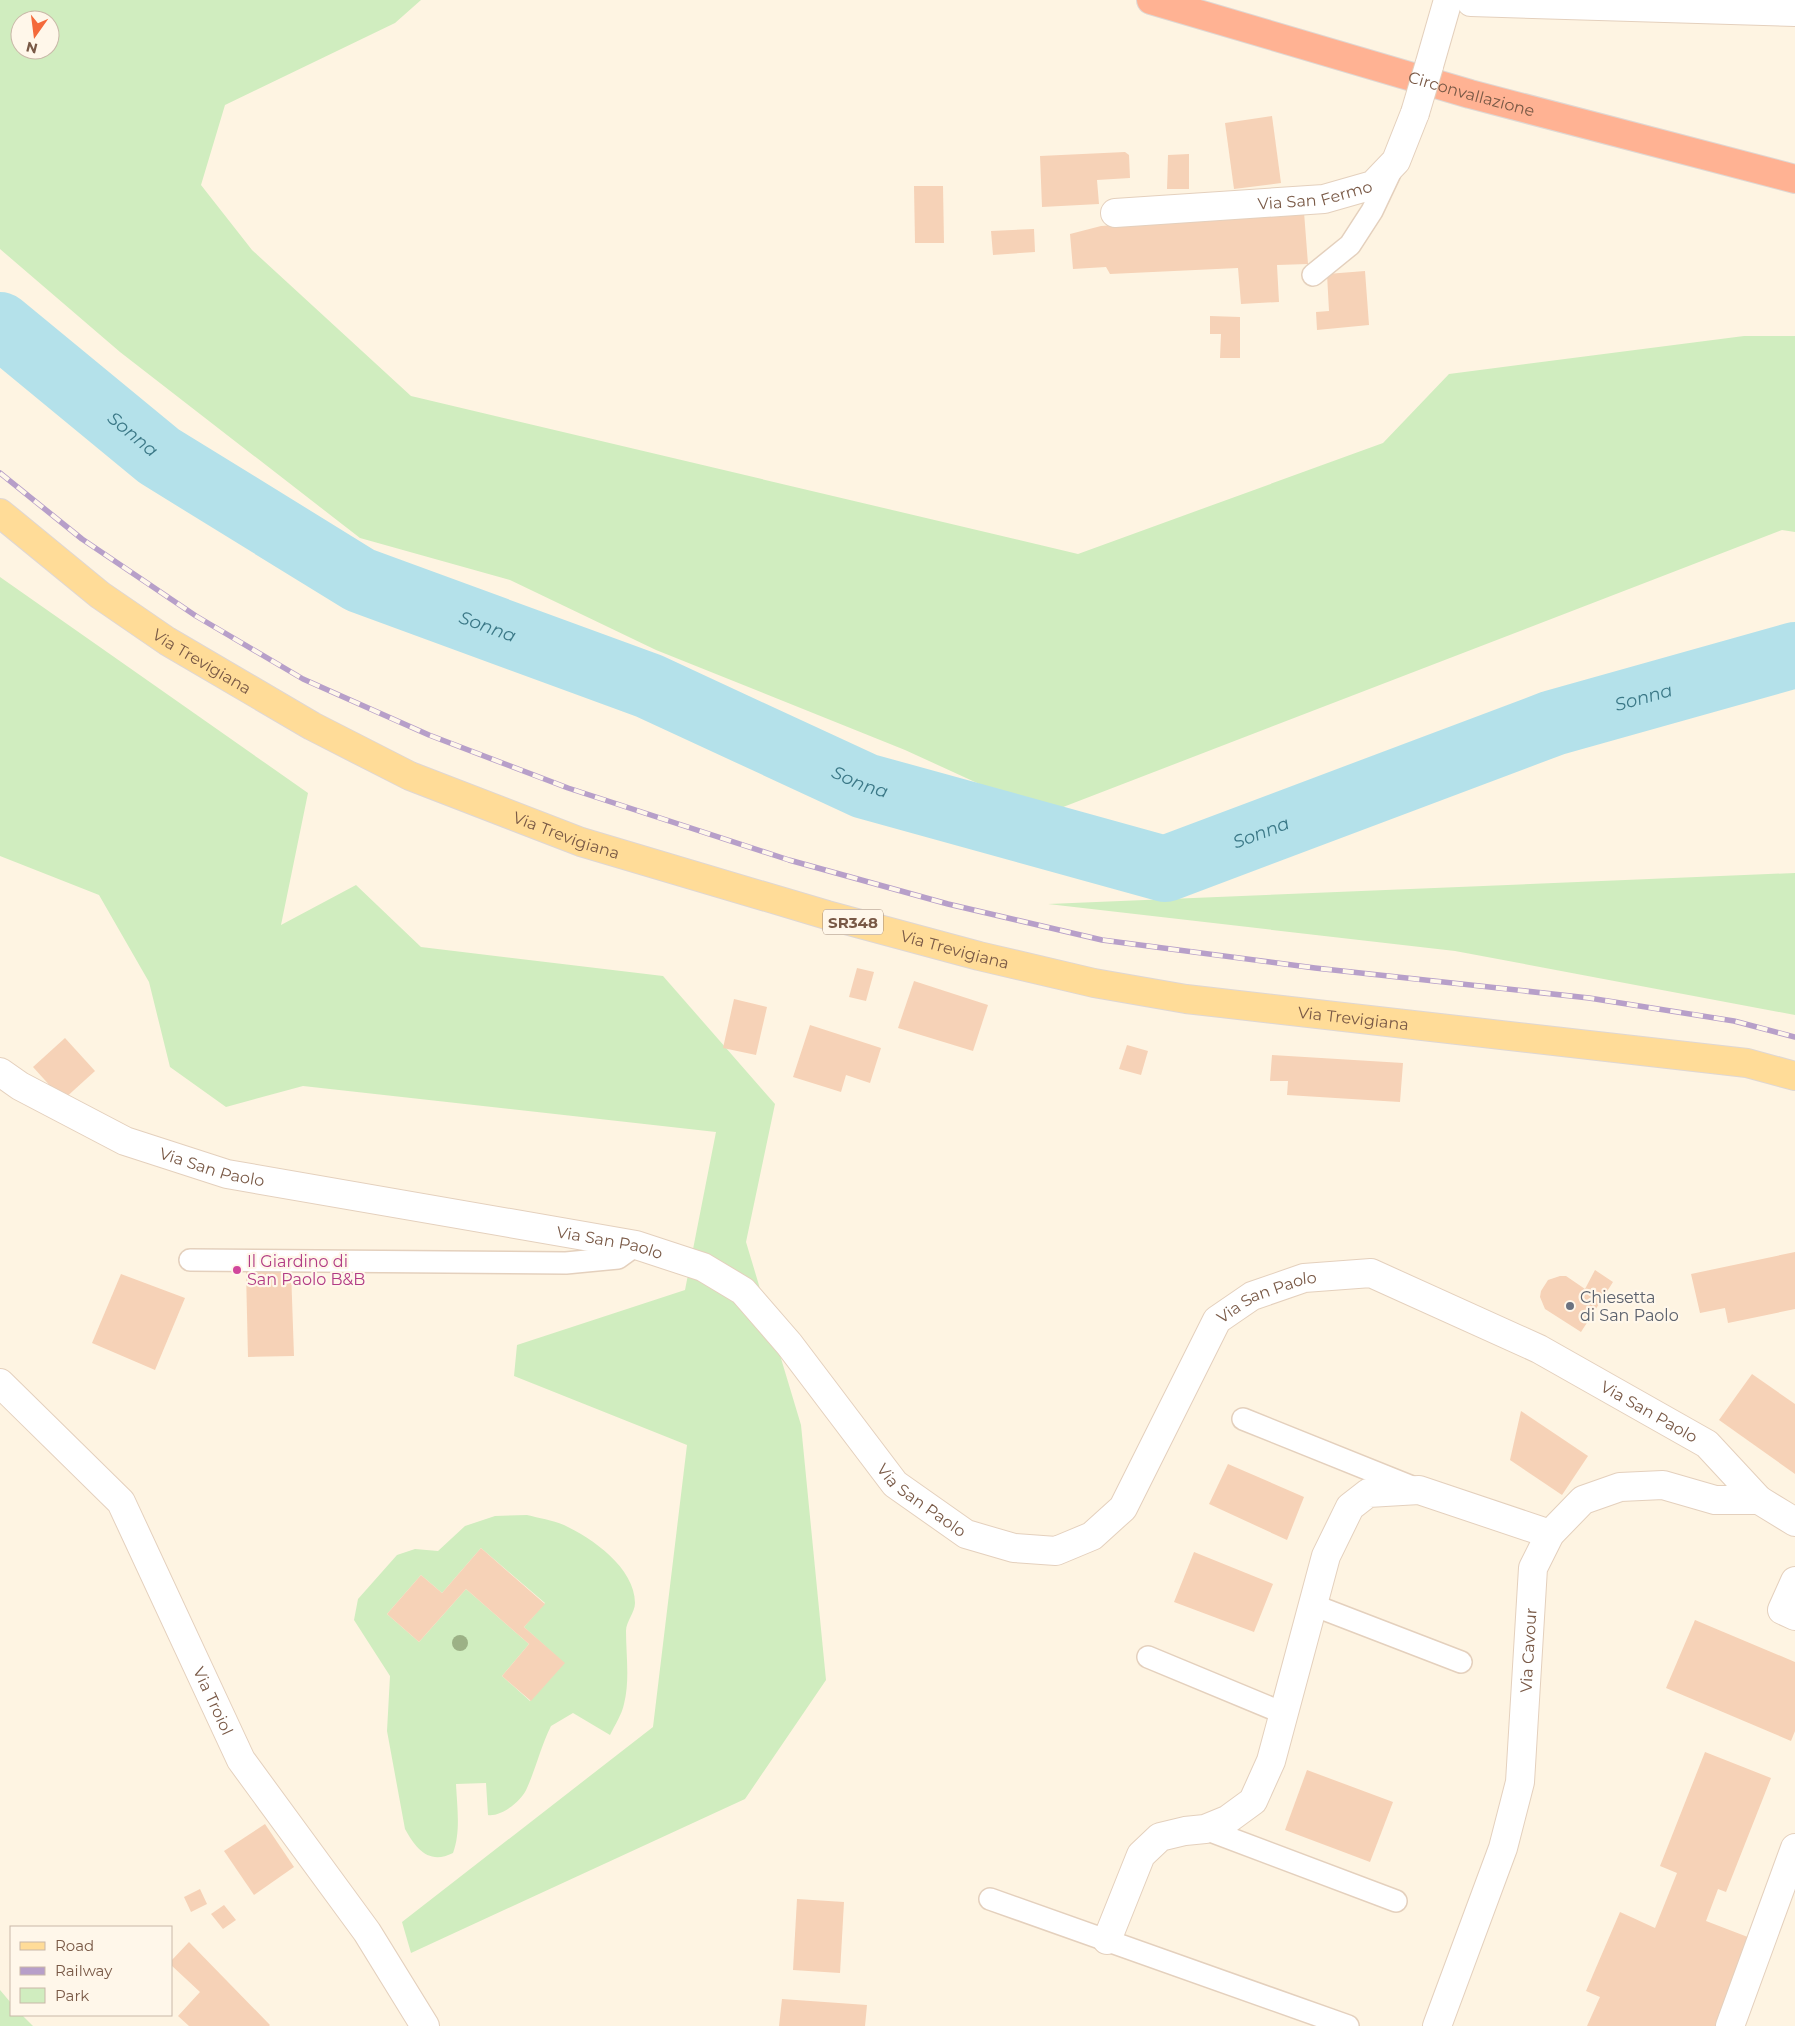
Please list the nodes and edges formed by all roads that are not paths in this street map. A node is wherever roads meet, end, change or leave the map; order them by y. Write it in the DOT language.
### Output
graph roads {
  1 [pos="1151,0"];
  2 [pos="1448,0"];
  3 [pos="1470,0"];
  4 [pos="1795,12"];
  5 [pos="1396,161"];
  6 [pos="1795,179"];
  7 [pos="1115,213"];
  8 [pos="1312,275"];
  9 [pos="0,513"];
  10 [pos="0,1072"];
  11 [pos="1795,1076"];
  12 [pos="636,1244"];
  13 [pos="190,1260"];
  14 [pos="0,1383"];
  15 [pos="1243,1420"];
  16 [pos="1419,1490"];
  17 [pos="1759,1500"];
  18 [pos="1795,1522"];
  19 [pos="1550,1534"];
  20 [pos="1795,1581"];
  21 [pos="1313,1605"];
  22 [pos="1795,1616"];
  23 [pos="1148,1657"];
  24 [pos="1461,1662"];
  25 [pos="1283,1713"];
  26 [pos="1205,1830"];
  27 [pos="1795,1848"];
  28 [pos="990,1899"];
  29 [pos="1396,1901"];
  30 [pos="1107,1940"];
  31 [pos="425,2026"];
  32 [pos="1348,2026"];
  33 [pos="1437,2026"];
  34 [pos="1730,2026"];
  1 -- 6 [label="highway, Circonvallazione"];
  2 -- 5 [label="street, Via San Fermo, bridge"];
  3 -- 4 [label="street"];
  5 -- 7 [label="street, Via San Fermo"];
  5 -- 8 [label="lane"];
  9 -- 11 [label="main road, Via Trevigiana / SR348"];
  10 -- 12 [label="street, Via San Paolo"];
  12 -- 13 [label="lane"];
  12 -- 17 [label="street, Via San Paolo"];
  14 -- 31 [label="street, Via Troiol"];
  15 -- 16 [label="lane"];
  16 -- 19 [label="street"];
  16 -- 21 [label="street"];
  17 -- 18 [label="street"];
  17 -- 19 [label="street, Via Cavour"];
  19 -- 33 [label="street, Via Cavour"];
  20 -- 22 [label="street"];
  21 -- 24 [label="lane"];
  21 -- 25 [label="street"];
  23 -- 25 [label="lane"];
  25 -- 26 [label="street"];
  26 -- 29 [label="lane"];
  26 -- 30 [label="street"];
  27 -- 34 [label="street"];
  28 -- 30 [label="lane"];
  30 -- 32 [label="lane"];
}
